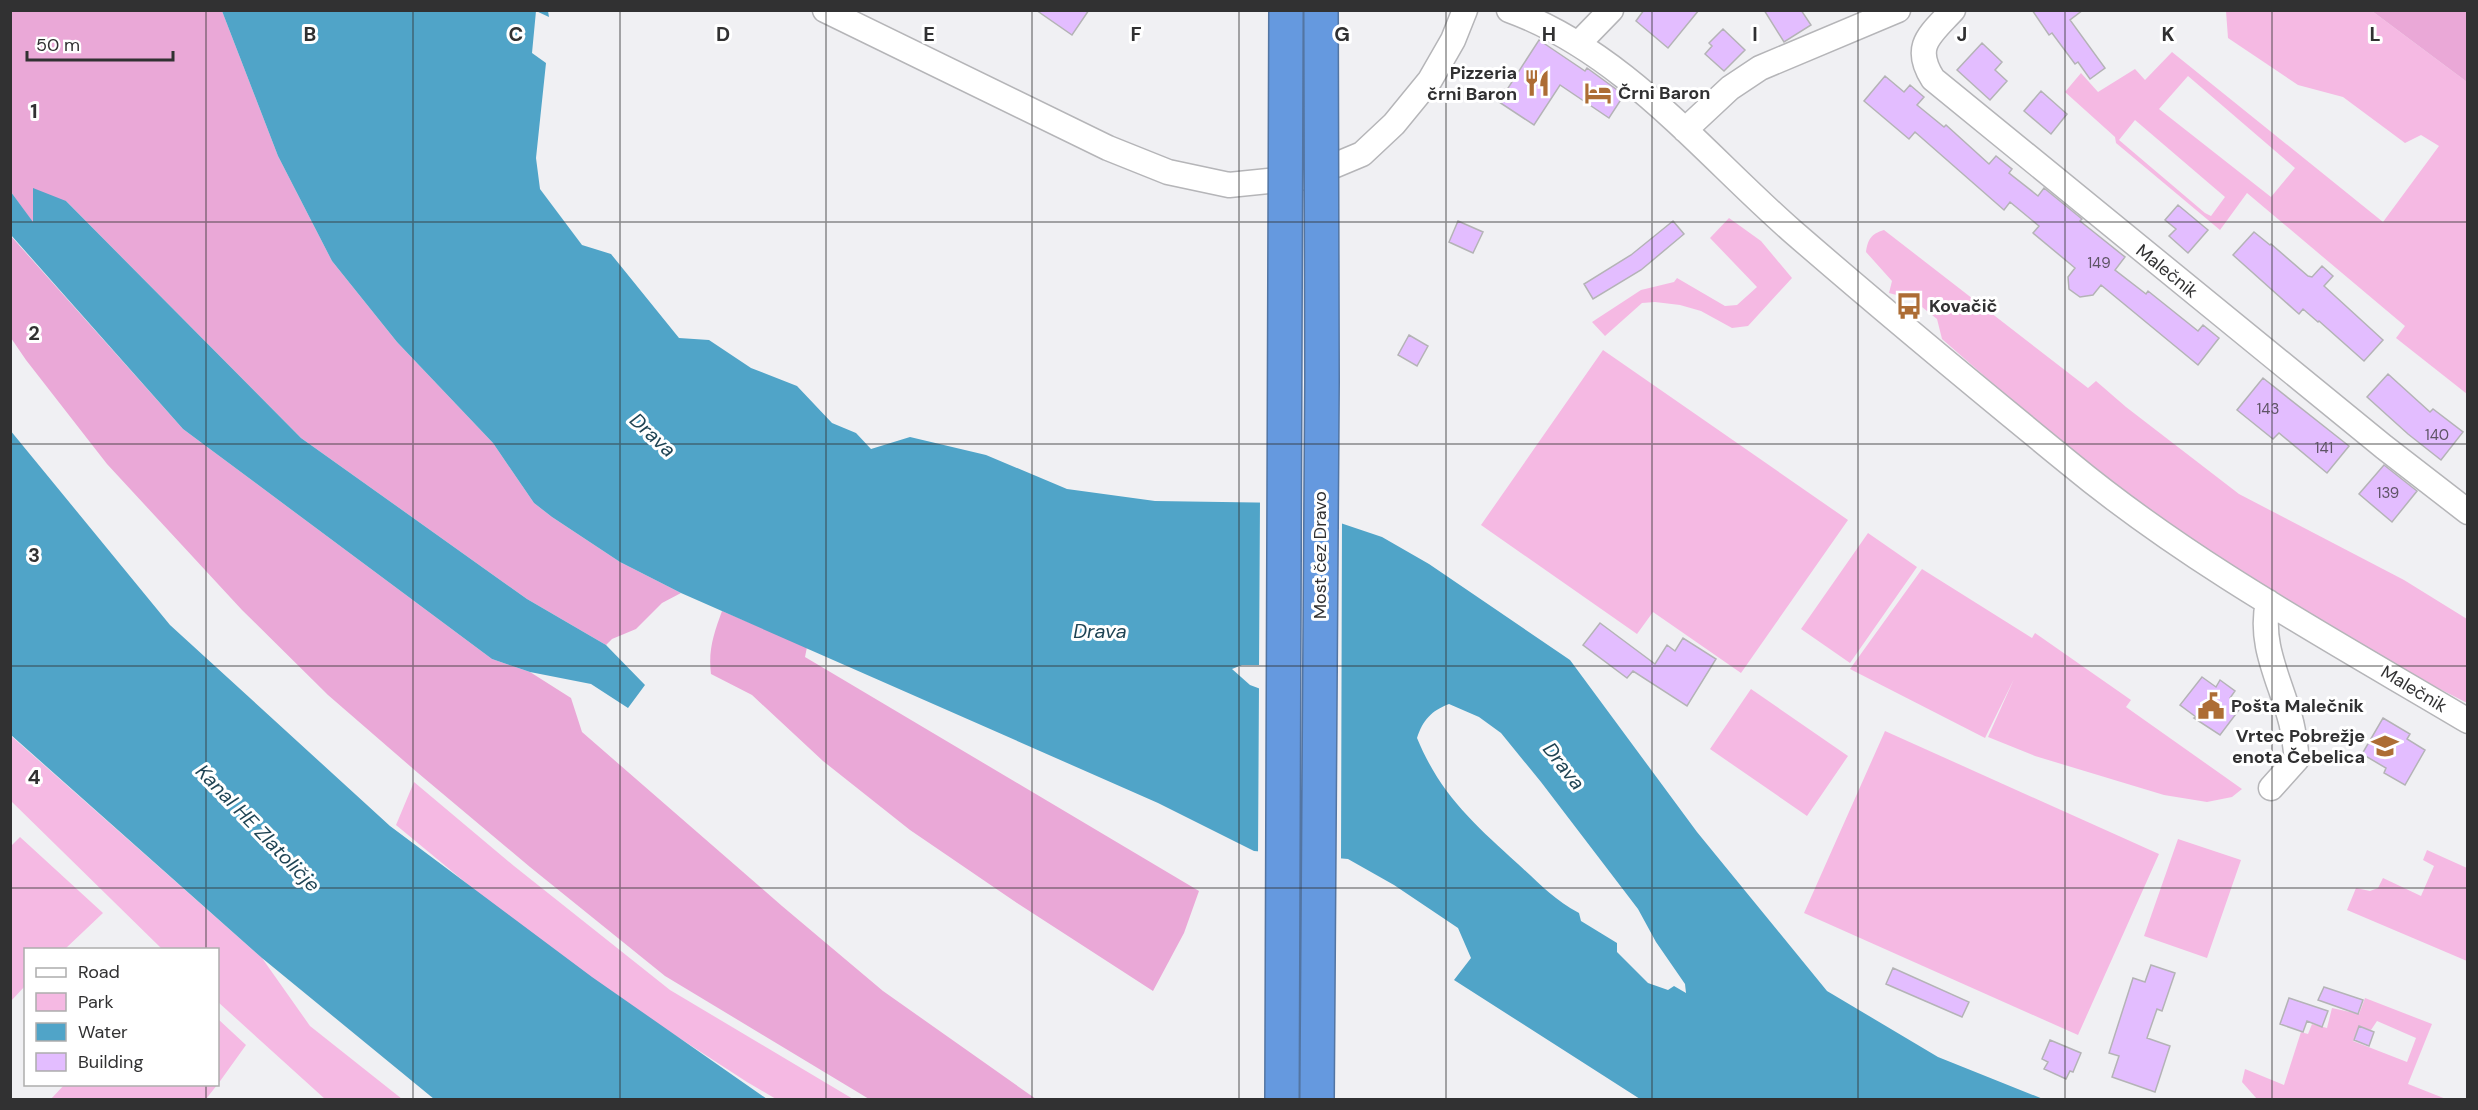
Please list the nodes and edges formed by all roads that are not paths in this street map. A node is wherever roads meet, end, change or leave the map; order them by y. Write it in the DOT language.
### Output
graph roads {
  1 [pos="825,10"];
  2 [pos="1286,10"];
  3 [pos="1321,10"];
  4 [pos="1465,10"];
  5 [pos="1509,10"];
  6 [pos="1611,10"];
  7 [pos="1898,10"];
  8 [pos="1953,10"];
  9 [pos="1578,44"];
  10 [pos="1685,130"];
  11 [pos="2468,512"];
  12 [pos="2268,602"];
  13 [pos="2468,721"];
  14 [pos="2271,788"];
  15 [pos="1282,1100"];
  16 [pos="1317,1100"];
  1 -- 4 [label="street"];
  2 -- 15 [label="highway, Most čez Dravo, bridge"];
  3 -- 16 [label="highway, Most čez Dravo, bridge"];
  5 -- 9 [label="street, Malečnik"];
  6 -- 9 [label="street"];
  7 -- 10 [label="street"];
  8 -- 11 [label="street, Malečnik"];
  9 -- 10 [label="street, Malečnik"];
  10 -- 12 [label="street, Malečnik"];
  12 -- 13 [label="street, Malečnik"];
  12 -- 14 [label="street"];
}
